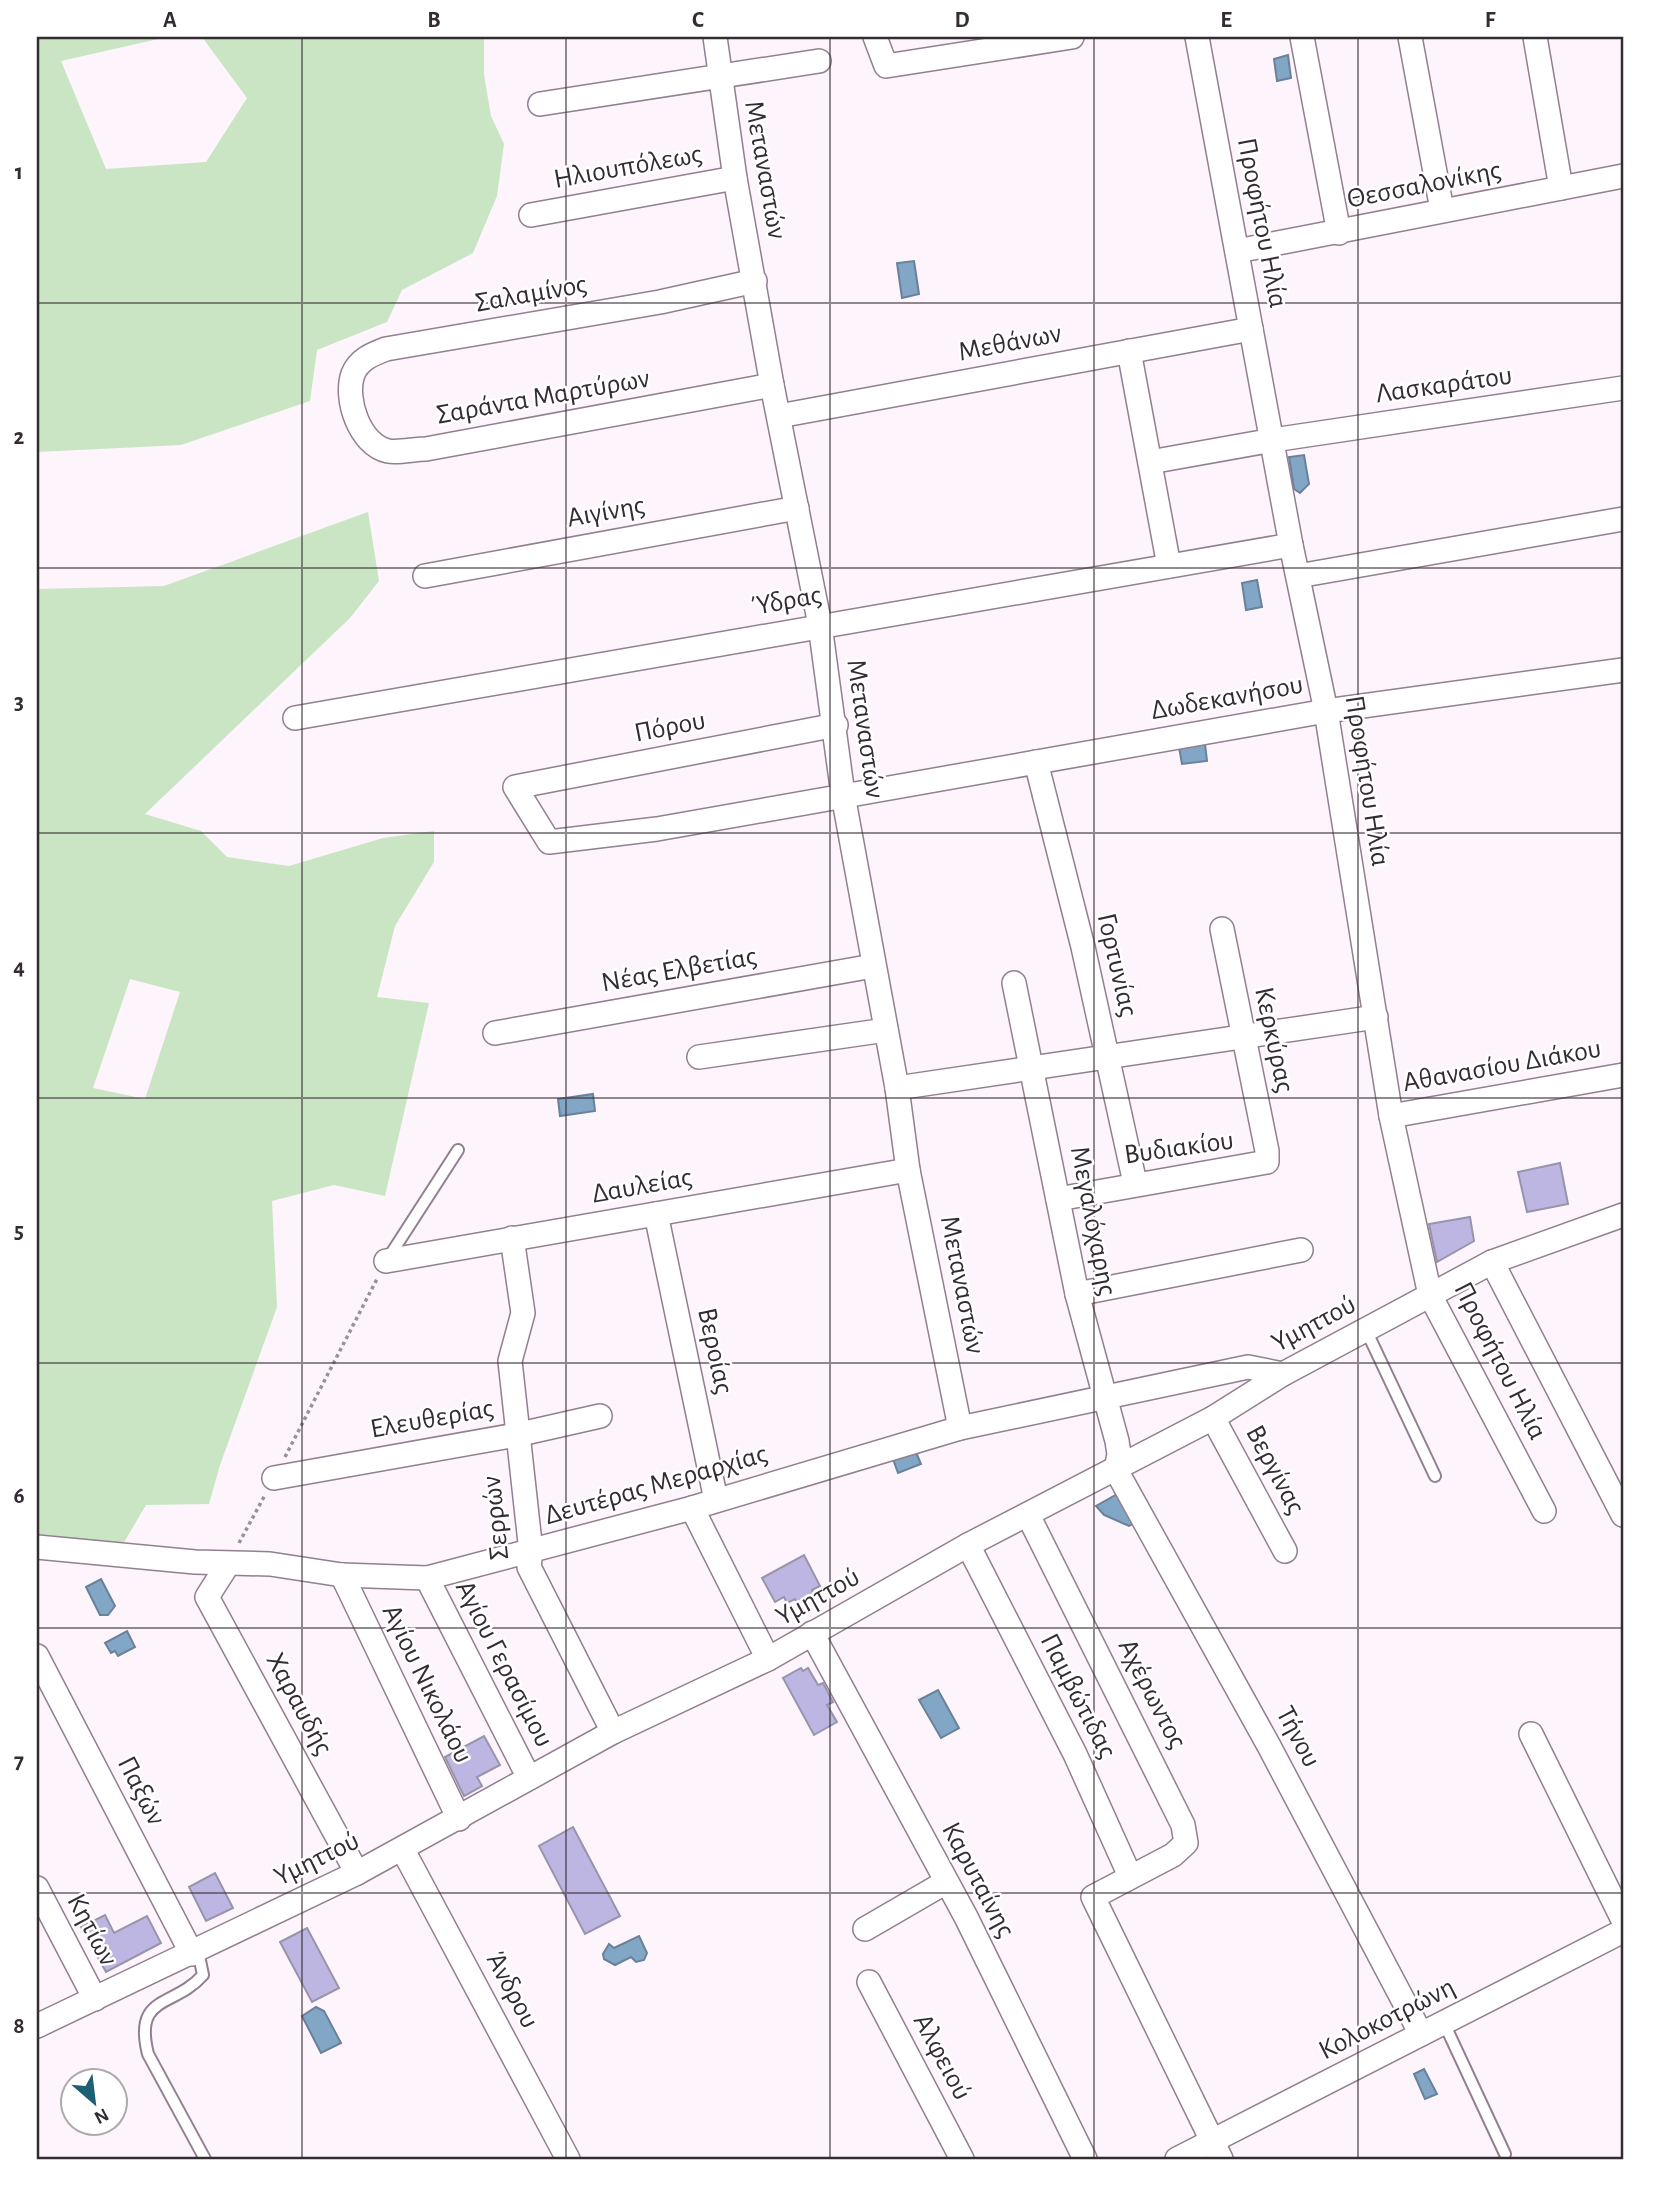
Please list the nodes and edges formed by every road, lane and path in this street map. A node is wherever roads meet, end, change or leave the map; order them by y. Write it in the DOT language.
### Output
graph roads {
  1 [pos="715,37"];
  2 [pos="875,37"];
  3 [pos="1072,37"];
  4 [pos="1196,37"];
  5 [pos="1302,37"];
  6 [pos="1410,37"];
  7 [pos="1535,37"];
  8 [pos="819,61"];
  9 [pos="719,77"];
  10 [pos="540,104"];
  11 [pos="1623,176"];
  12 [pos="735,178"];
  13 [pos="1561,188"];
  14 [pos="1442,210"];
  15 [pos="531,215"];
  16 [pos="1339,233"];
  17 [pos="1237,251"];
  18 [pos="755,281"];
  19 [pos="1251,329"];
  20 [pos="1129,351"];
  21 [pos="772,385"];
  22 [pos="1623,388"];
  23 [pos="352,402"];
  24 [pos="779,416"];
  25 [pos="1273,440"];
  26 [pos="1150,462"];
  27 [pos="797,508"];
  28 [pos="1623,519"];
  29 [pos="1291,545"];
  30 [pos="1169,566"];
  31 [pos="425,576"];
  32 [pos="1298,576"];
  33 [pos="820,625"];
  34 [pos="1623,670"];
  35 [pos="1326,711"];
  36 [pos="295,718"];
  37 [pos="836,725"];
  38 [pos="1036,762"];
  39 [pos="514,787"];
  40 [pos="843,795"];
  41 [pos="1222,929"];
  42 [pos="873,965"];
  43 [pos="1014,983"];
  44 [pos="1376,1017"];
  45 [pos="886,1030"];
  46 [pos="495,1033"];
  47 [pos="1242,1036"];
  48 [pos="1108,1056"];
  49 [pos="699,1057"];
  50 [pos="1033,1067"];
  51 [pos="1623,1075"];
  52 [pos="897,1088"];
  53 [pos="1391,1116"];
  54 [pos="458,1150"];
  55 [pos="1267,1162"];
  56 [pos="908,1170"];
  57 [pos="1135,1183"];
  58 [pos="1058,1199"];
  59 [pos="656,1214"];
  60 [pos="1623,1215"];
  61 [pos="512,1238"];
  62 [pos="1301,1250"];
  63 [pos="386,1261"];
  64 [pos="1492,1262"];
  65 [pos="1077,1294"];
  66 [pos="1430,1296"];
  67 [pos="1366,1330"];
  68 [pos="1283,1374"];
  69 [pos="1102,1396"];
  70 [pos="600,1416"];
  71 [pos="1213,1418"];
  72 [pos="960,1428"];
  73 [pos="516,1435"];
  74 [pos="1116,1470"];
  75 [pos="1435,1476"];
  76 [pos="274,1478"];
  77 [pos="716,1500"];
  78 [pos="692,1508"];
  79 [pos="1544,1511"];
  80 [pos="1028,1514"];
  81 [pos="1623,1514"];
  82 [pos="968,1545"];
  83 [pos="37,1547"];
  84 [pos="1285,1551"];
  85 [pos="531,1552"];
  86 [pos="229,1564"];
  87 [pos="342,1575"];
  88 [pos="427,1578"];
  89 [pos="812,1633"];
  90 [pos="37,1656"];
  91 [pos="768,1659"];
  92 [pos="613,1732"];
  93 [pos="1531,1734"];
  94 [pos="529,1778"];
  95 [pos="459,1819"];
  96 [pos="403,1850"];
  97 [pos="356,1873"];
  98 [pos="1130,1876"];
  99 [pos="946,1882"];
  100 [pos="37,1888"];
  101 [pos="1623,1920"];
  102 [pos="865,1929"];
  103 [pos="1623,1931"];
  104 [pos="195,1952"];
  105 [pos="869,1983"];
  106 [pos="95,1999"];
  107 [pos="1444,2023"];
  108 [pos="37,2026"];
  109 [pos="1421,2034"];
  110 [pos="1217,2150"];
  111 [pos="1505,2154"];
  112 [pos="205,2159"];
  113 [pos="568,2159"];
  114 [pos="962,2159"];
  115 [pos="1085,2159"];
  116 [pos="1177,2159"];
  1 -- 9 [label="street, Μεταναστών"];
  2 -- 3 [label="street"];
  4 -- 17 [label="street, Προφήτου Ηλία"];
  5 -- 16 [label="street"];
  6 -- 14 [label="street"];
  7 -- 13 [label="street"];
  8 -- 9 [label="street"];
  9 -- 10 [label="street"];
  9 -- 12 [label="street, Μεταναστών"];
  11 -- 13 [label="street, Θεσσαλονίκης"];
  12 -- 15 [label="street, Ηλιουπόλεως"];
  12 -- 18 [label="street, Μεταναστών"];
  13 -- 14 [label="street, Θεσσαλονίκης"];
  14 -- 16 [label="street, Θεσσαλονίκης"];
  16 -- 17 [label="street, Θεσσαλονίκης"];
  17 -- 19 [label="street, Προφήτου Ηλία"];
  18 -- 21 [label="street, Μεταναστών"];
  18 -- 23 [label="street, Σαλαμίνος"];
  19 -- 20 [label="street, Μεθάνων"];
  19 -- 25 [label="street, Προφήτου Ηλία"];
  20 -- 24 [label="street, Μεθάνων"];
  20 -- 26 [label="street"];
  21 -- 23 [label="street, Σαράντα Μαρτύρων"];
  21 -- 24 [label="street, Μεταναστών"];
  22 -- 25 [label="street, Λασκαράτου"];
  24 -- 27 [label="street, Μεταναστών"];
  25 -- 26 [label="street, Λασκαράτου"];
  25 -- 29 [label="street, Προφήτου Ηλία"];
  26 -- 30 [label="street"];
  27 -- 31 [label="street, Αιγίνης"];
  27 -- 33 [label="street, Μεταναστών"];
  28 -- 32 [label="street"];
  29 -- 30 [label="street, Ύδρας"];
  29 -- 32 [label="street, Προφήτου Ηλία"];
  30 -- 33 [label="street, Ύδρας"];
  32 -- 35 [label="street, Προφήτου Ηλία"];
  33 -- 36 [label="street, Ύδρας"];
  33 -- 37 [label="street, Μεταναστών"];
  34 -- 35 [label="street, Δωδεκανήσου"];
  35 -- 38 [label="street, Δωδεκανήσου"];
  35 -- 44 [label="street, Προφήτου Ηλία"];
  37 -- 39 [label="street, Πόρου"];
  37 -- 40 [label="street, Μεταναστών"];
  38 -- 40 [label="street, Δωδεκανήσου"];
  38 -- 48 [label="street, Γορτυνίας"];
  39 -- 40 [label="street, Δωδεκανήσου"];
  40 -- 42 [label="street, Μεταναστών"];
  41 -- 47 [label="street, Κερκύρας"];
  42 -- 45 [label="street, Μεταναστών"];
  42 -- 46 [label="street, Νέας Ελβετίας"];
  43 -- 50 [label="street, Μεγαλόχαρης"];
  44 -- 47 [label="street"];
  44 -- 53 [label="street, Προφήτου Ηλία"];
  45 -- 49 [label="street"];
  45 -- 52 [label="street, Μεταναστών"];
  47 -- 48 [label="street"];
  47 -- 55 [label="street, Κερκύρας"];
  48 -- 50 [label="street"];
  48 -- 57 [label="street, Γορτυνίας"];
  50 -- 52 [label="street"];
  50 -- 58 [label="street, Μεγαλόχαρης"];
  51 -- 53 [label="street, Αθανασίου Διάκου"];
  52 -- 56 [label="street, Μεταναστών"];
  53 -- 66 [label="street, Προφήτου Ηλία"];
  54 -- 63 [label="lane"];
  55 -- 57 [label="street, Βυδιακίου"];
  56 -- 59 [label="street, Δαυλείας"];
  56 -- 72 [label="street, Μεταναστών"];
  57 -- 58 [label="street, Βυδιακίου"];
  58 -- 65 [label="street, Μεγαλόχαρης"];
  59 -- 61 [label="street, Δαυλείας"];
  59 -- 77 [label="street, Βεροίας"];
  60 -- 64 [label="street, Υμηττού"];
  61 -- 63 [label="street, Δαυλείας"];
  61 -- 73 [label="street, Σερρών"];
  62 -- 65 [label="street"];
  63 -- 76 [label="path"];
  64 -- 66 [label="street, Υμηττού"];
  64 -- 81 [label="street"];
  65 -- 69 [label="street, Μεγαλόχαρης"];
  66 -- 67 [label="street, Υμηττού"];
  66 -- 79 [label="street, Προφήτου Ηλία"];
  67 -- 68 [label="street, Υμηττού"];
  67 -- 75 [label="lane"];
  68 -- 69 [label="street, Δευτέρας Μεραρχίας"];
  68 -- 71 [label="street, Υμηττού"];
  69 -- 72 [label="street, Δευτέρας Μεραρχίας"];
  69 -- 74 [label="street, Μεγαλόχαρης"];
  70 -- 73 [label="street, Ελευθερίας"];
  71 -- 74 [label="street, Υμηττού"];
  71 -- 84 [label="street, Βεργίνας"];
  72 -- 77 [label="street, Δευτέρας Μεραρχίας"];
  73 -- 76 [label="street, Ελευθερίας"];
  73 -- 85 [label="street, Σερρών"];
  74 -- 80 [label="street, Υμηττού"];
  74 -- 109 [label="street, Τήνου"];
  76 -- 86 [label="path"];
  77 -- 78 [label="street, Δευτέρας Μεραρχίας"];
  78 -- 85 [label="street, Δευτέρας Μεραρχίας"];
  78 -- 91 [label="street"];
  80 -- 82 [label="street, Υμηττού"];
  80 -- 98 [label="street, Αχέρωντος"];
  82 -- 89 [label="street, Υμηττού"];
  82 -- 98 [label="street, Παμβώτιδας"];
  83 -- 86 [label="street, Δευτέρας Μεραρχίας"];
  85 -- 88 [label="street, Δευτέρας Μεραρχίας"];
  85 -- 92 [label="street, Σερρών"];
  86 -- 87 [label="street, Δευτέρας Μεραρχίας"];
  86 -- 97 [label="street, Χαραυδής"];
  87 -- 88 [label="street, Δευτέρας Μεραρχίας"];
  87 -- 95 [label="street, Αγίου Νικολάου"];
  88 -- 94 [label="street, Αγίου Γερασίμου"];
  89 -- 91 [label="street, Υμηττού"];
  89 -- 99 [label="street, Καρυταίνης"];
  90 -- 104 [label="street, Παξών"];
  91 -- 92 [label="street, Υμηττού"];
  92 -- 94 [label="street, Υμηττού"];
  93 -- 101 [label="street"];
  94 -- 95 [label="street, Υμηττού"];
  95 -- 96 [label="street, Υμηττού"];
  96 -- 97 [label="street, Υμηττού"];
  96 -- 113 [label="street, Άνδρου"];
  97 -- 104 [label="street, Υμηττού"];
  98 -- 110 [label="street"];
  99 -- 102 [label="street"];
  99 -- 115 [label="street, Καρυταίνης"];
  100 -- 106 [label="street, Κητίων"];
  103 -- 107 [label="street, Κολοκοτρώνη"];
  104 -- 106 [label="street, Υμηττού"];
  104 -- 112 [label="lane"];
  105 -- 114 [label="street, Αλφειού"];
  106 -- 108 [label="street, Υμηττού"];
  107 -- 109 [label="street, Κολοκοτρώνη"];
  107 -- 111 [label="lane"];
  109 -- 110 [label="street, Κολοκοτρώνη"];
  110 -- 116 [label="street, Κολοκοτρώνη"];
}
